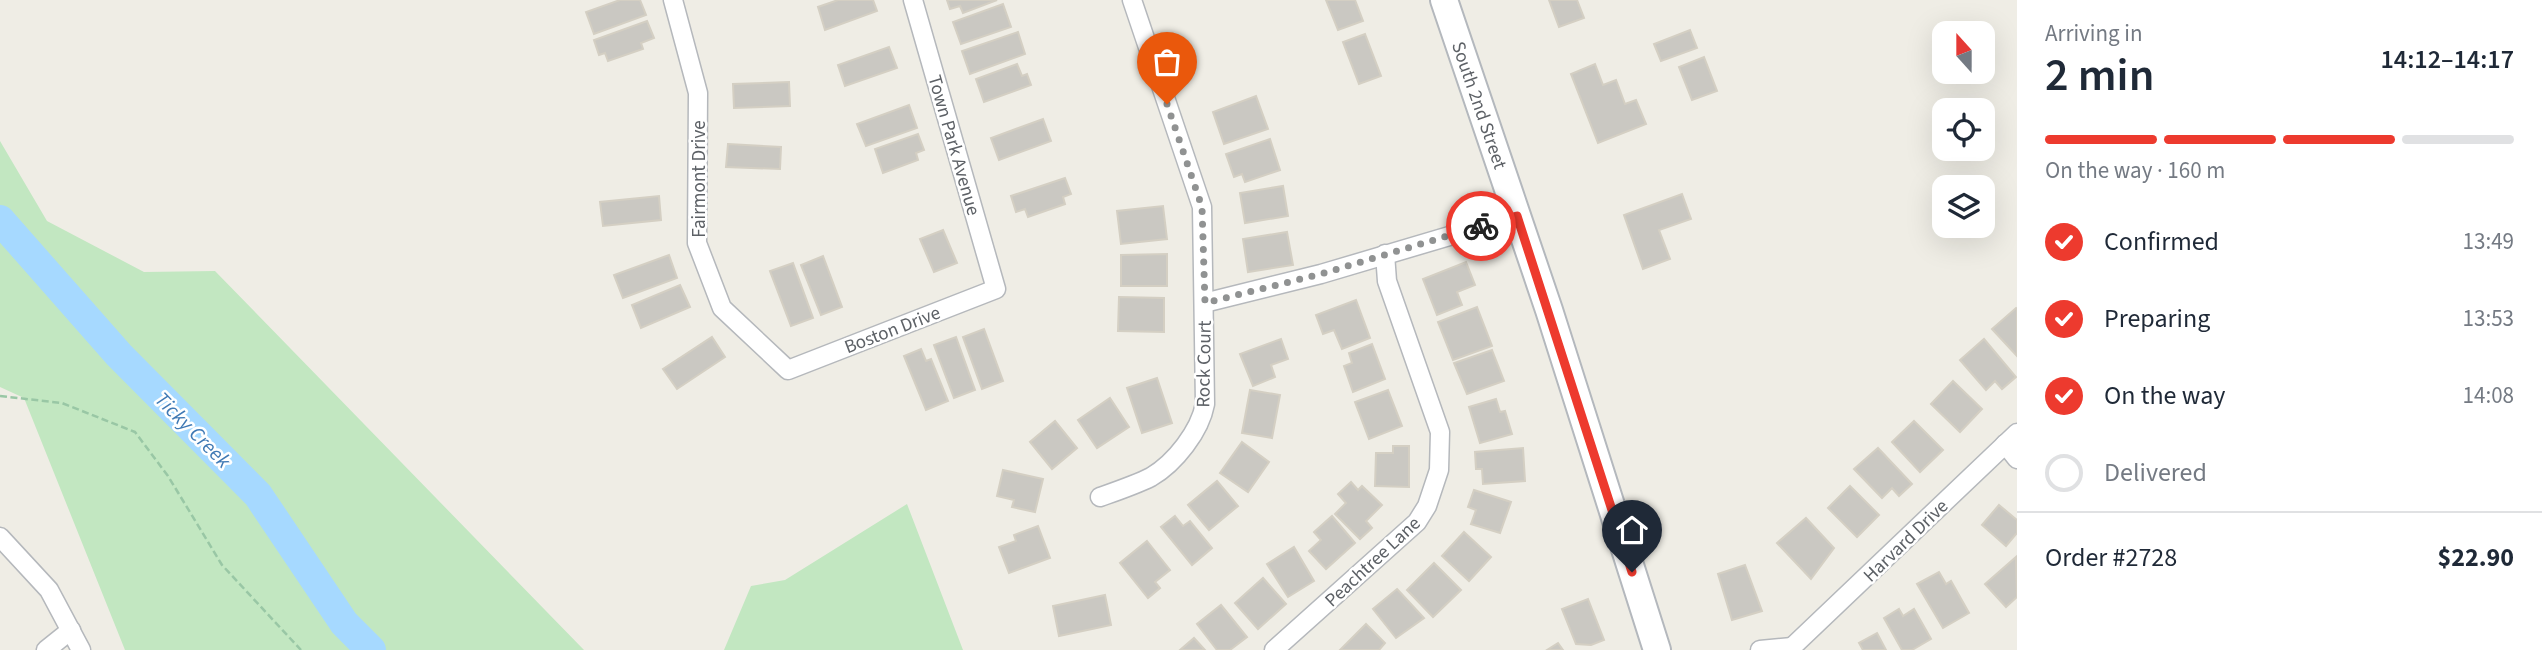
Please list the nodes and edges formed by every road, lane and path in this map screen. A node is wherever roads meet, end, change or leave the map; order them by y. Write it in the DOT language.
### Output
graph roads {
  1 [pos="673,0"];
  2 [pos="913,0"];
  3 [pos="1132,0"];
  4 [pos="1444,0"];
  5 [pos="1517,216"];
  6 [pos="1385,254"];
  7 [pos="996,289"];
  8 [pos="1205,303"];
  9 [pos="788,370"];
  10 [pos="0,396"];
  11 [pos="2011,438"];
  12 [pos="2017,459"];
  13 [pos="1100,497"];
  14 [pos="0,537"];
  15 [pos="71,630"];
  16 [pos="1791,649"];
  17 [pos="46,650"];
  18 [pos="81,650"];
  19 [pos="301,650"];
  20 [pos="1274,650"];
  21 [pos="1657,650"];
  22 [pos="1760,650"];
  1 -- 9 [label="street, Fairmont Drive"];
  2 -- 7 [label="street, Town Park Avenue"];
  3 -- 8 [label="street, Rock Court"];
  4 -- 5 [label="main road, South 2nd Street"];
  5 -- 6 [label="street"];
  5 -- 21 [label="main road, South 2nd Street"];
  6 -- 8 [label="street"];
  6 -- 20 [label="street, Peachtree Lane"];
  7 -- 9 [label="street, Boston Drive"];
  8 -- 13 [label="street, Rock Court"];
  10 -- 19 [label="path"];
  11 -- 12 [label="street"];
  11 -- 16 [label="street, Harvard Drive"];
  14 -- 15 [label="street"];
  15 -- 17 [label="street"];
  15 -- 18 [label="street"];
  16 -- 22 [label="street, Harvard Drive"];
}
